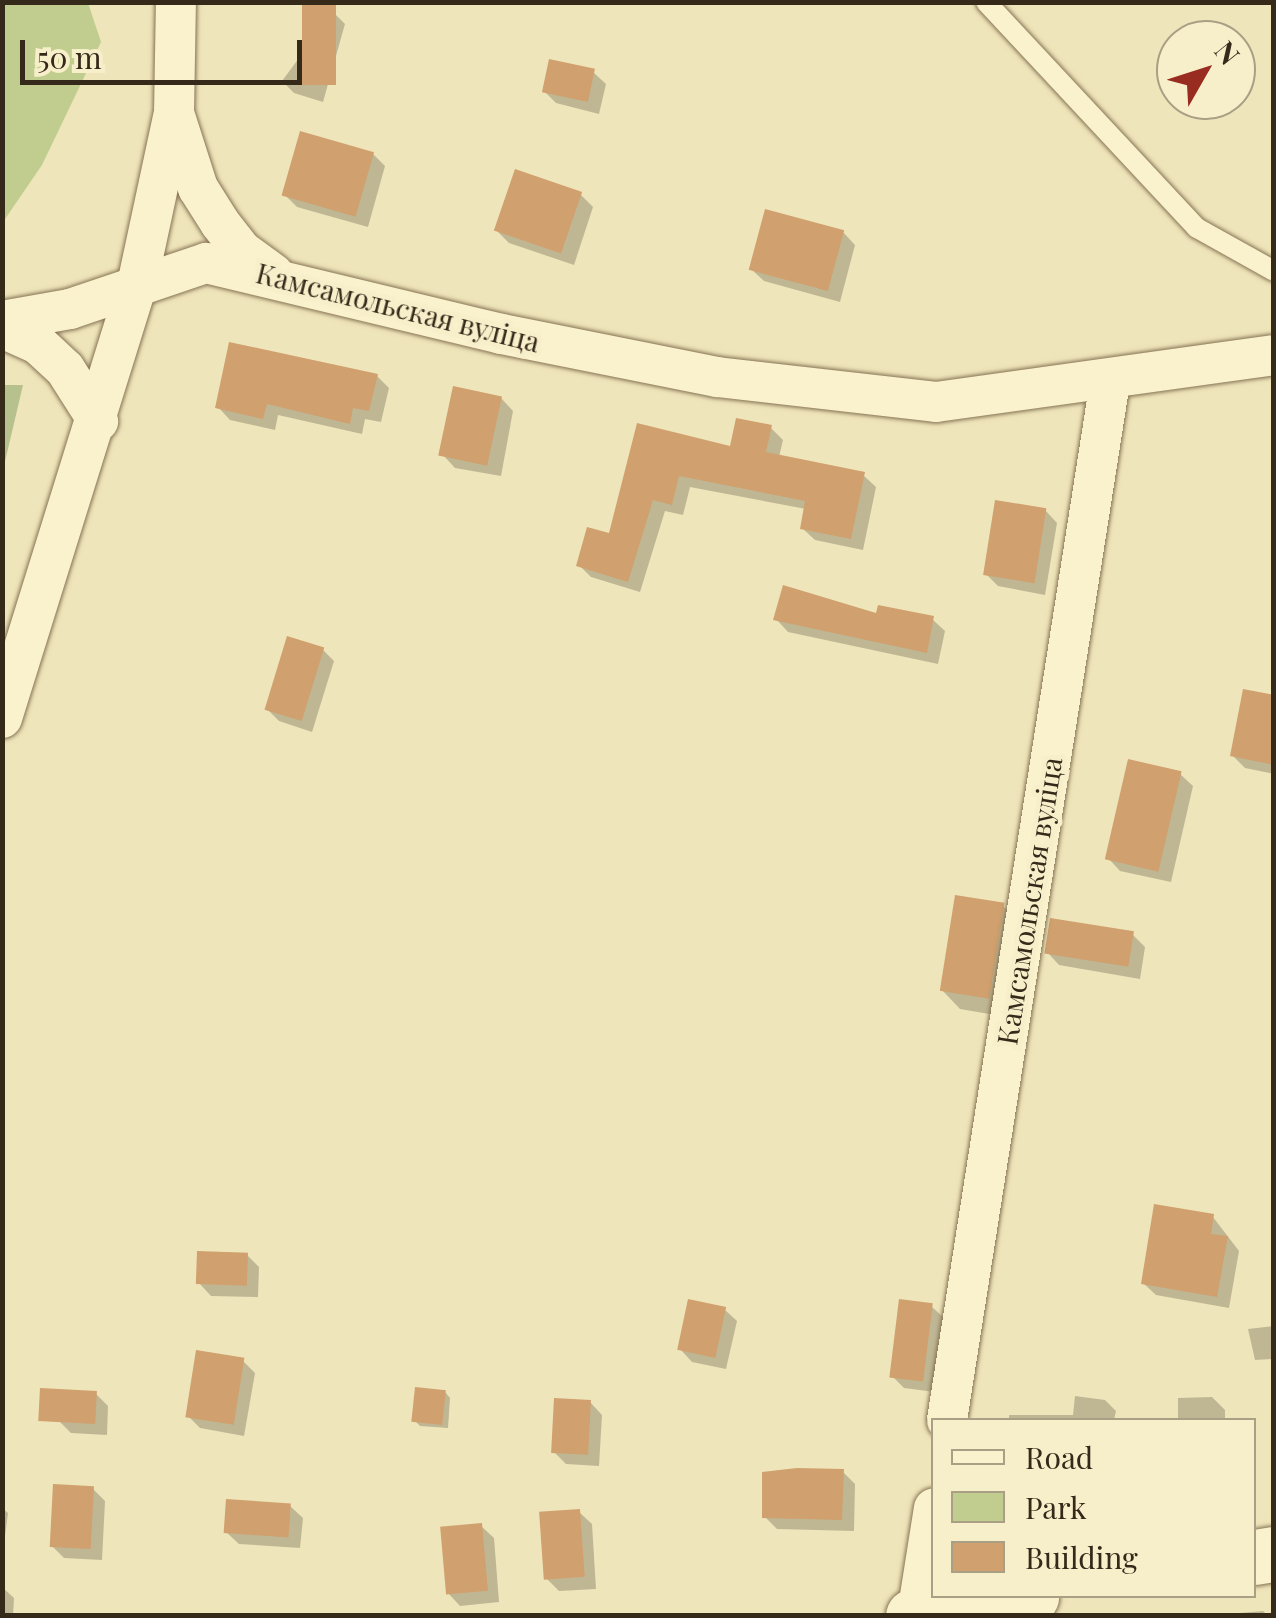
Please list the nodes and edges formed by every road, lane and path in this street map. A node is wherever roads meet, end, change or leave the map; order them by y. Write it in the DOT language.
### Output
graph roads {
  1 [pos="176,2"];
  2 [pos="986,2"];
  3 [pos="174,112"];
  4 [pos="1274,271"];
  5 [pos="281,279"];
  6 [pos="137,285"];
  7 [pos="2,325"];
  8 [pos="1274,354"];
  9 [pos="1110,381"];
  10 [pos="98,421"];
  11 [pos="2,718"];
  12 [pos="948,1418"];
  13 [pos="931,1525"];
  14 [pos="1018,1598"];
  15 [pos="915,1615"];
  1 -- 3 [label="street"];
  2 -- 4 [label="lane"];
  3 -- 5 [label="street"];
  3 -- 6 [label="street"];
  5 -- 6 [label="street, Камсамольская вуліца"];
  5 -- 9 [label="street, Камсамольская вуліца"];
  6 -- 7 [label="street, Камсамольская вуліца"];
  6 -- 10 [label="street"];
  7 -- 10 [label="street"];
  8 -- 9 [label="street, Камсамольская вуліца"];
  9 -- 12 [label="street, Камсамольская вуліца"];
  10 -- 11 [label="street"];
  13 -- 15 [label="street"];
  14 -- 15 [label="street"];
}
